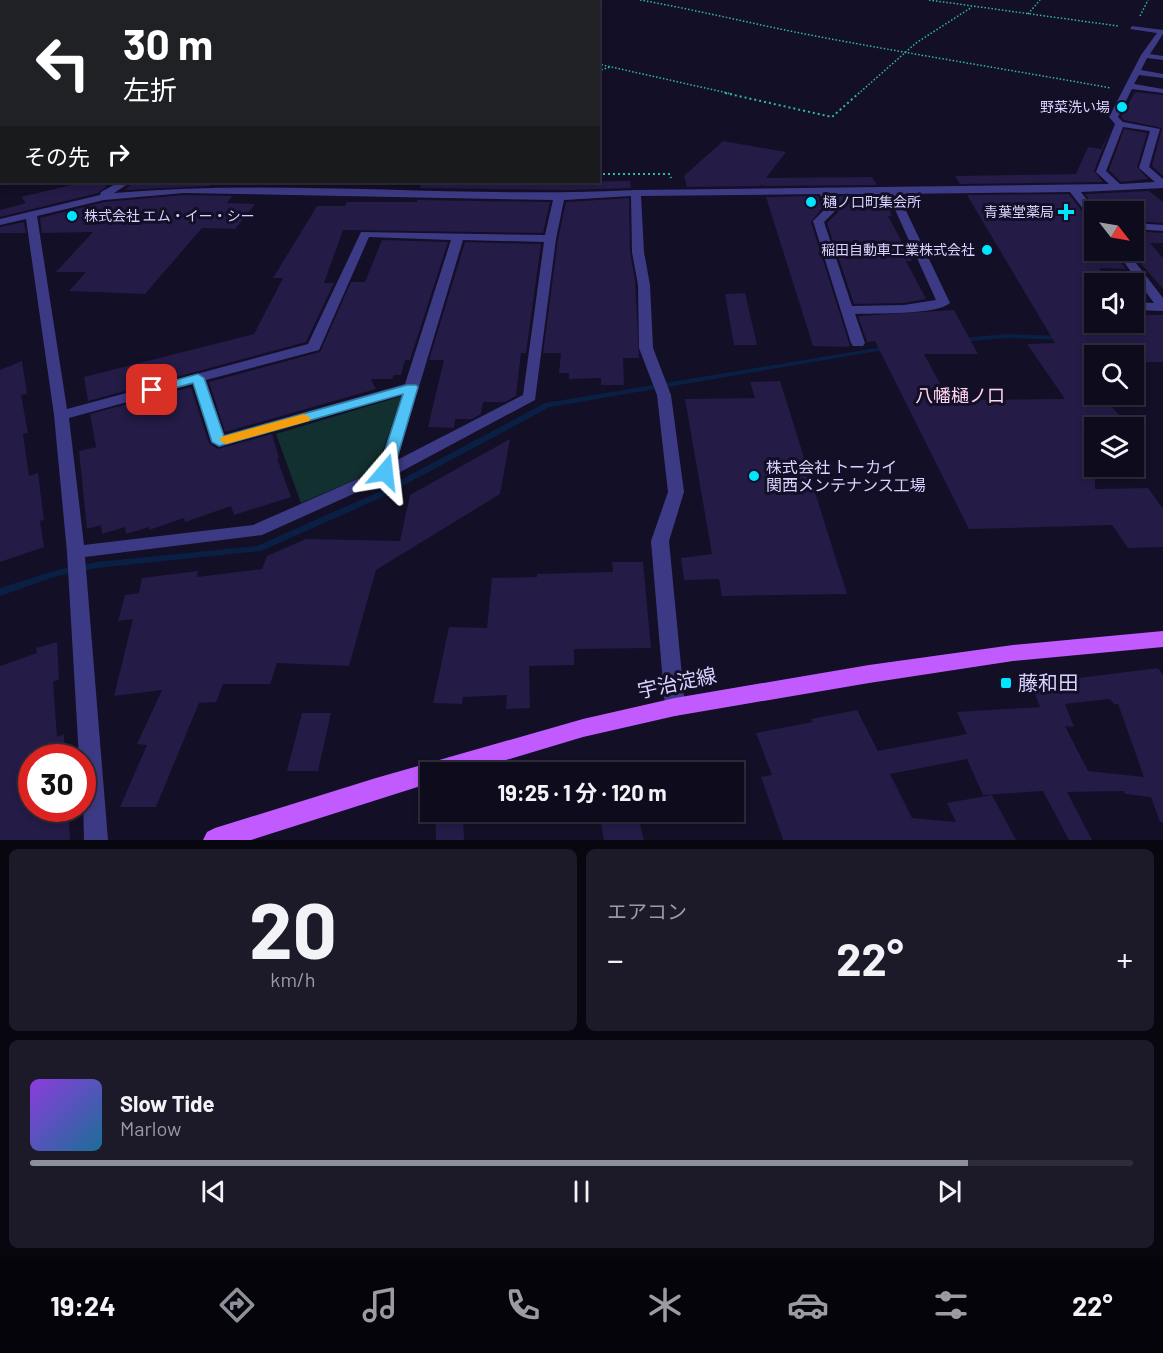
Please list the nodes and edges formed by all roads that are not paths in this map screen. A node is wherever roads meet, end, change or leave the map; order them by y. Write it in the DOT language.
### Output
graph roads {
  1 [pos="1132,28"];
  2 [pos="1162,32"];
  3 [pos="1145,55"];
  4 [pos="1163,58"];
  5 [pos="1137,72"];
  6 [pos="1163,76"];
  7 [pos="1127,88"];
  8 [pos="1163,91"];
  9 [pos="1120,124"];
  10 [pos="125,183"];
  11 [pos="1116,185"];
  12 [pos="1163,185"];
  13 [pos="1073,189"];
  14 [pos="824,192"];
  15 [pos="892,192"];
  16 [pos="636,193"];
  17 [pos="104,197"];
  18 [pos="559,197"];
  19 [pos="1084,203"];
  20 [pos="31,215"];
  21 [pos="0,222"];
  22 [pos="1144,227"];
  23 [pos="1163,228"];
  24 [pos="458,237"];
  25 [pos="550,238"];
  26 [pos="1128,261"];
  27 [pos="1144,306"];
  28 [pos="1163,307"];
  29 [pos="848,310"];
  30 [pos="858,343"];
  31 [pos="198,378"];
  32 [pos="411,387"];
  33 [pos="61,415"];
  34 [pos="385,472"];
  35 [pos="76,552"];
  36 [pos="1163,639"];
  37 [pos="675,707"];
  38 [pos="96,840"];
  39 [pos="215,840"];
  1 -- 2 [label="street"];
  2 -- 3 [label="street"];
  3 -- 4 [label="street"];
  3 -- 5 [label="street"];
  5 -- 6 [label="street"];
  5 -- 7 [label="street"];
  7 -- 8 [label="street"];
  7 -- 9 [label="street"];
  9 -- 11 [label="street"];
  9 -- 12 [label="street"];
  10 -- 17 [label="street"];
  11 -- 12 [label="street"];
  11 -- 13 [label="street"];
  13 -- 15 [label="street"];
  13 -- 19 [label="street"];
  14 -- 15 [label="street"];
  14 -- 16 [label="street"];
  14 -- 29 [label="street"];
  15 -- 29 [label="street"];
  16 -- 18 [label="street"];
  16 -- 37 [label="street"];
  17 -- 18 [label="street"];
  17 -- 20 [label="street"];
  18 -- 25 [label="street"];
  20 -- 21 [label="street"];
  20 -- 33 [label="street"];
  22 -- 23 [label="street"];
  24 -- 25 [label="street"];
  24 -- 31 [label="street"];
  24 -- 32 [label="street"];
  25 -- 34 [label="street"];
  26 -- 28 [label="street"];
  27 -- 28 [label="street"];
  29 -- 30 [label="street"];
  31 -- 32 [label="street"];
  31 -- 33 [label="street"];
  32 -- 34 [label="street"];
  33 -- 35 [label="street"];
  34 -- 35 [label="street"];
  35 -- 38 [label="street"];
  36 -- 37 [label="main road, 宇治淀線"];
  37 -- 39 [label="main road, 宇治淀線"];
}
